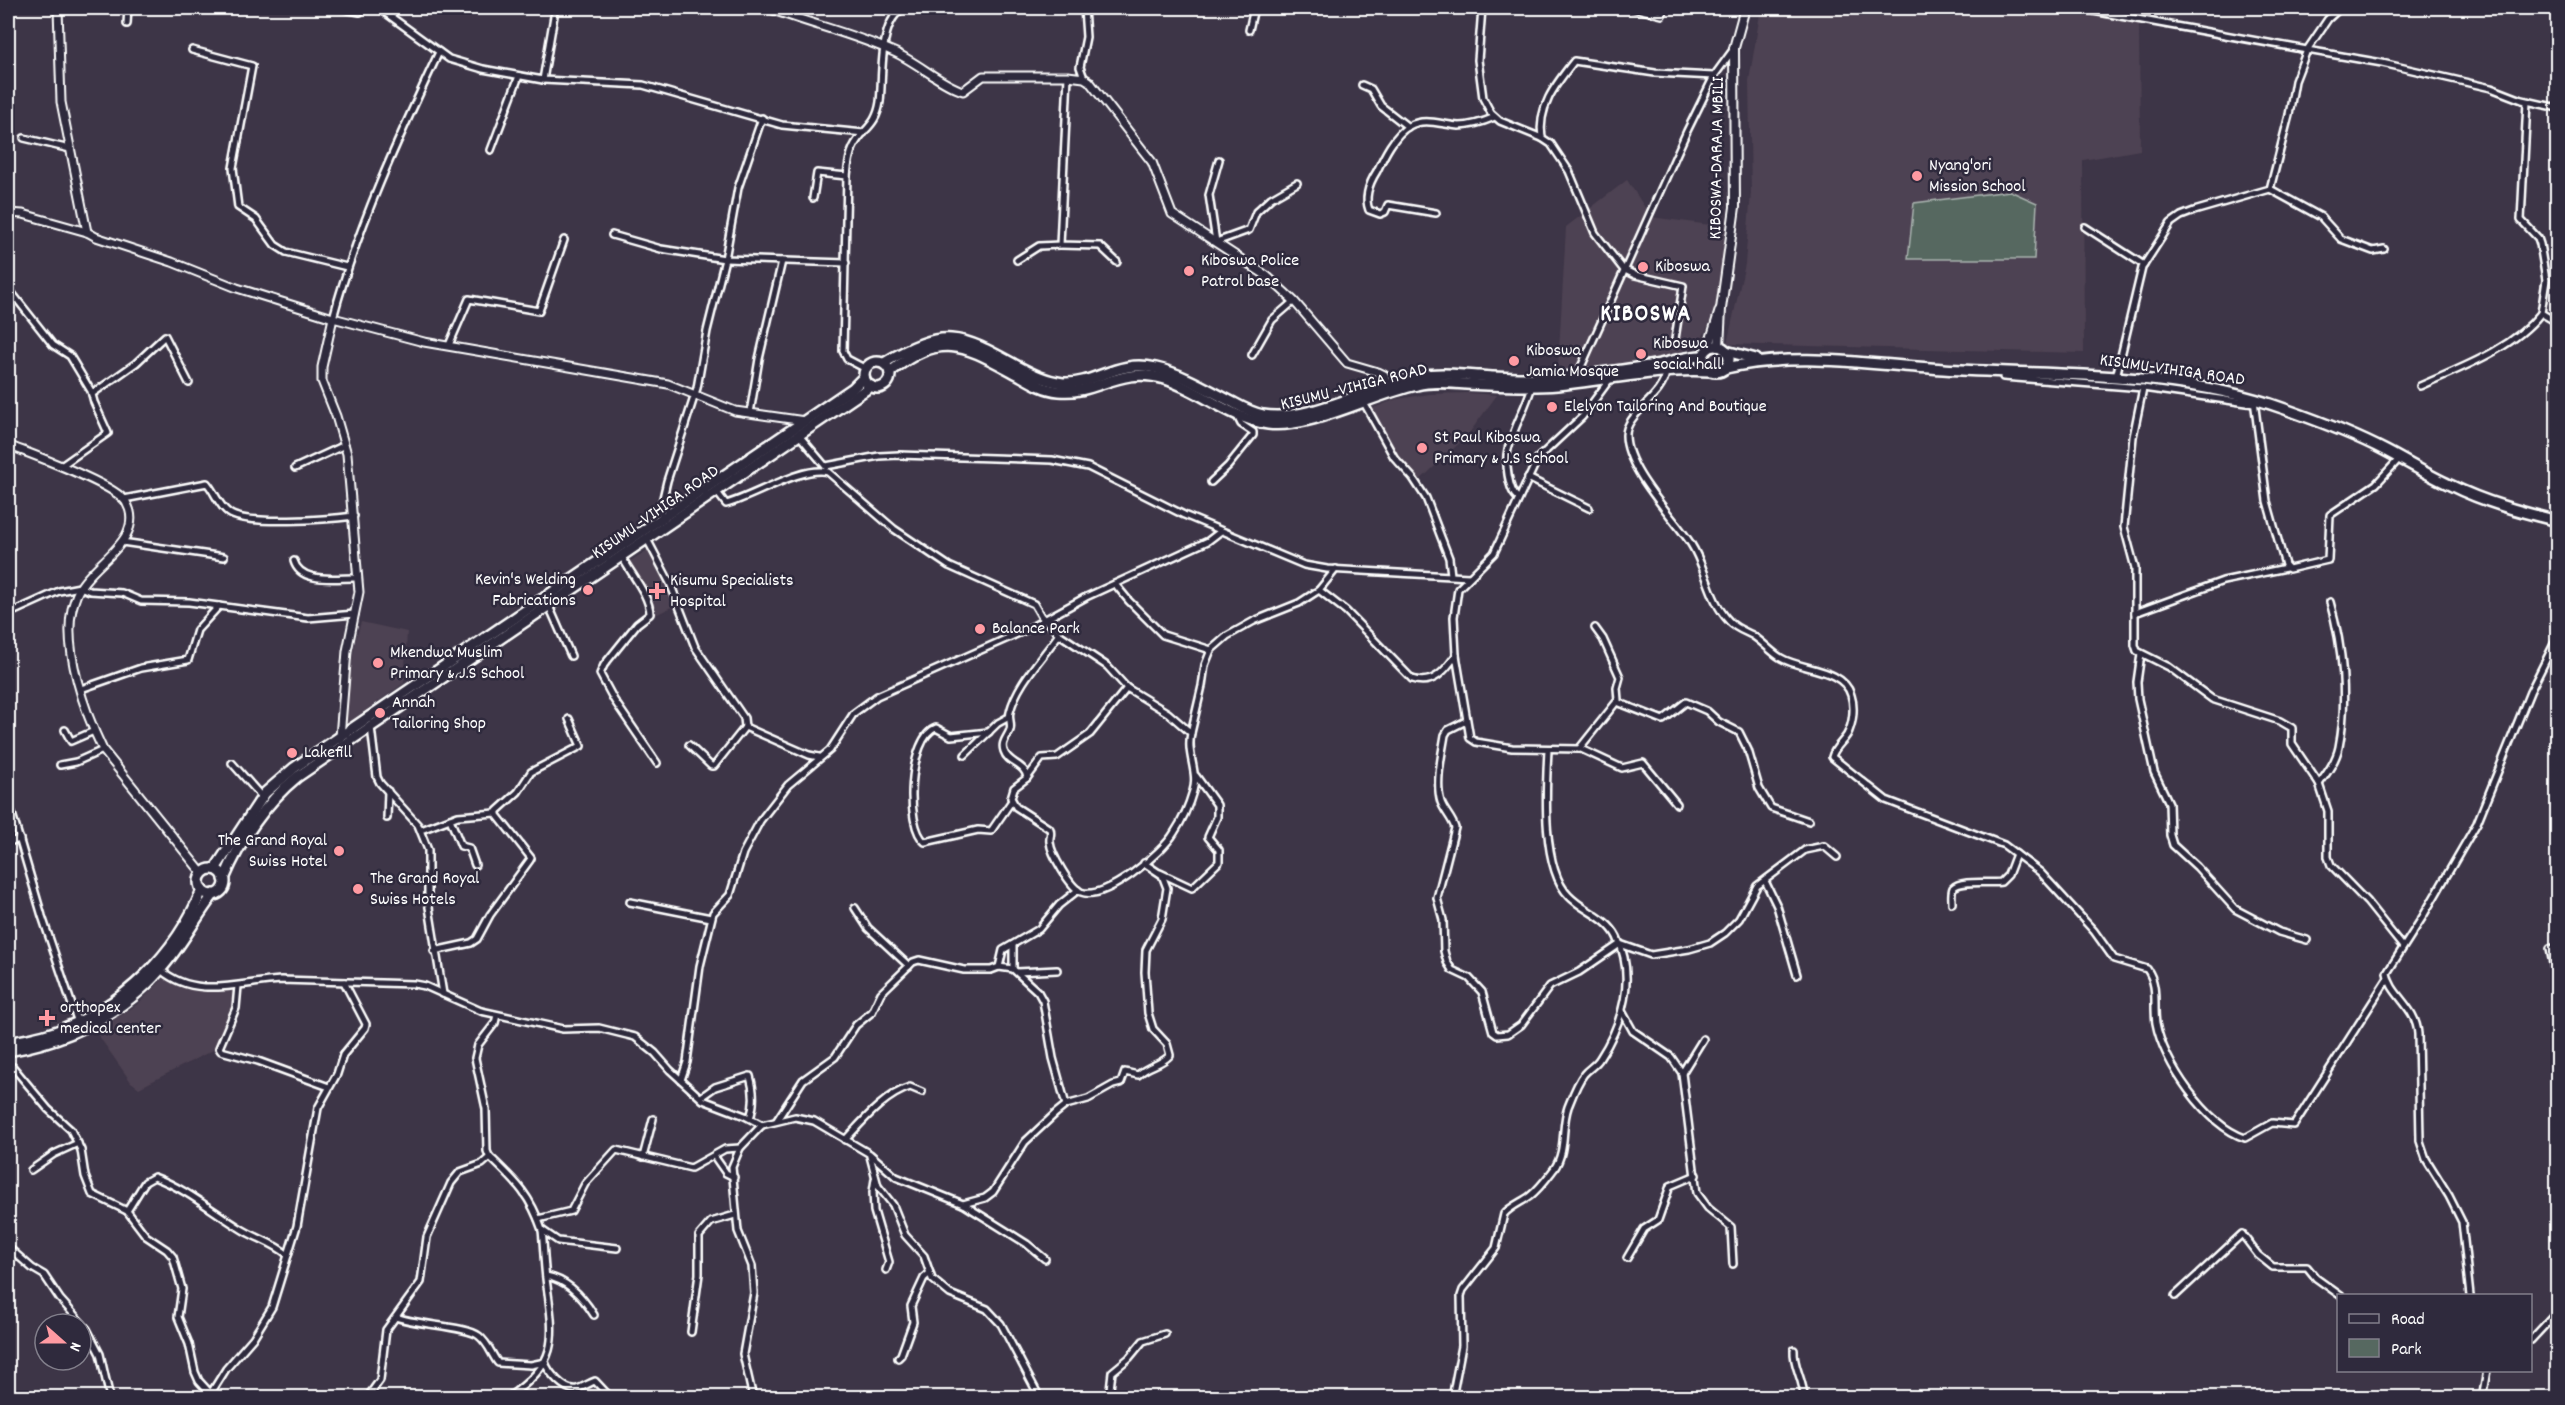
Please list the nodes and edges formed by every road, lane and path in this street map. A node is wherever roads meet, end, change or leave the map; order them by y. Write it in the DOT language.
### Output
graph roads {
  1 [pos="58,8"];
  2 [pos="128,8"];
  3 [pos="339,8"];
  4 [pos="363,8"];
  5 [pos="380,8"];
  6 [pos="768,8"];
  7 [pos="905,8"];
  8 [pos="1084,8"];
  9 [pos="1254,8"];
  10 [pos="1482,8"];
  11 [pos="1633,8"];
  12 [pos="1664,8"];
  13 [pos="1745,8"];
  14 [pos="2060,8"];
  15 [pos="2340,8"];
  16 [pos="2487,8"];
  17 [pos="2558,11"];
  18 [pos="554,16"];
  19 [pos="127,24"];
  20 [pos="1249,30"];
  21 [pos="883,47"];
  22 [pos="1734,48"];
  23 [pos="192,50"];
  24 [pos="2307,50"];
  25 [pos="439,52"];
  26 [pos="519,76"];
  27 [pos="1068,76"];
  28 [pos="1714,76"];
  29 [pos="1084,78"];
  30 [pos="543,80"];
  31 [pos="1362,85"];
  32 [pos="2527,102"];
  33 [pos="2558,108"];
  34 [pos="1495,117"];
  35 [pos="762,118"];
  36 [pos="1408,127"];
  37 [pos="864,133"];
  38 [pos="24,138"];
  39 [pos="1542,138"];
  40 [pos="70,149"];
  41 [pos="491,150"];
  42 [pos="1219,160"];
  43 [pos="847,176"];
  44 [pos="1297,183"];
  45 [pos="2270,189"];
  46 [pos="813,198"];
  47 [pos="8,213"];
  48 [pos="1436,213"];
  49 [pos="2085,227"];
  50 [pos="87,232"];
  51 [pos="612,236"];
  52 [pos="564,240"];
  53 [pos="1216,242"];
  54 [pos="1060,245"];
  55 [pos="2384,249"];
  56 [pos="725,259"];
  57 [pos="1017,260"];
  58 [pos="782,261"];
  59 [pos="846,262"];
  60 [pos="1117,262"];
  61 [pos="2144,265"];
  62 [pos="347,267"];
  63 [pos="1623,269"];
  64 [pos="8,288"];
  65 [pos="1294,301"];
  66 [pos="1721,309"];
  67 [pos="2541,313"];
  68 [pos="333,318"];
  69 [pos="2558,323"];
  70 [pos="1675,339"];
  71 [pos="449,345"];
  72 [pos="1723,349"];
  73 [pos="1706,353"];
  74 [pos="1252,356"];
  75 [pos="1758,360"];
  76 [pos="884,363"];
  77 [pos="1726,368"];
  78 [pos="1666,371"];
  79 [pos="1710,371"];
  80 [pos="890,372"];
  81 [pos="865,373"];
  82 [pos="1577,376"];
  83 [pos="2003,377"];
  84 [pos="2116,377"];
  85 [pos="1610,379"];
  86 [pos="189,383"];
  87 [pos="1389,384"];
  88 [pos="871,386"];
  89 [pos="1532,386"];
  90 [pos="2420,386"];
  91 [pos="2144,388"];
  92 [pos="92,394"];
  93 [pos="695,394"];
  94 [pos="1363,401"];
  95 [pos="2254,402"];
  96 [pos="750,413"];
  97 [pos="1235,413"];
  98 [pos="805,421"];
  99 [pos="798,434"];
  100 [pos="8,445"];
  101 [pos="345,445"];
  102 [pos="2400,458"];
  103 [pos="61,466"];
  104 [pos="295,468"];
  105 [pos="827,469"];
  106 [pos="1528,478"];
  107 [pos="1211,482"];
  108 [pos="716,491"];
  109 [pos="1518,498"];
  110 [pos="124,499"];
  111 [pos="1589,508"];
  112 [pos="354,516"];
  113 [pos="662,517"];
  114 [pos="2558,522"];
  115 [pos="1221,531"];
  116 [pos="647,539"];
  117 [pos="122,542"];
  118 [pos="224,557"];
  119 [pos="622,557"];
  120 [pos="294,561"];
  121 [pos="2286,568"];
  122 [pos="1336,569"];
  123 [pos="1451,575"];
  124 [pos="1469,577"];
  125 [pos="358,578"];
  126 [pos="1115,584"];
  127 [pos="80,587"];
  128 [pos="1319,590"];
  129 [pos="2330,603"];
  130 [pos="219,606"];
  131 [pos="549,606"];
  132 [pos="2135,613"];
  133 [pos="8,614"];
  134 [pos="355,614"];
  135 [pos="1044,620"];
  136 [pos="1595,628"];
  137 [pos="1059,634"];
  138 [pos="2558,636"];
  139 [pos="1211,650"];
  140 [pos="2141,654"];
  141 [pos="1456,655"];
  142 [pos="571,656"];
  143 [pos="1127,688"];
  144 [pos="81,689"];
  145 [pos="1617,702"];
  146 [pos="1009,717"];
  147 [pos="569,719"];
  148 [pos="1466,721"];
  149 [pos="371,727"];
  150 [pos="745,727"];
  151 [pos="65,730"];
  152 [pos="94,731"];
  153 [pos="989,732"];
  154 [pos="1191,733"];
  155 [pos="340,737"];
  156 [pos="689,745"];
  157 [pos="1579,749"];
  158 [pos="103,750"];
  159 [pos="1548,750"];
  160 [pos="965,755"];
  161 [pos="819,757"];
  162 [pos="232,763"];
  163 [pos="657,763"];
  164 [pos="60,765"];
  165 [pos="1195,775"];
  166 [pos="1027,778"];
  167 [pos="2319,784"];
  168 [pos="388,791"];
  169 [pos="262,797"];
  170 [pos="8,800"];
  171 [pos="1011,802"];
  172 [pos="1677,804"];
  173 [pos="496,813"];
  174 [pos="387,818"];
  175 [pos="450,819"];
  176 [pos="1809,821"];
  177 [pos="421,830"];
  178 [pos="20,839"];
  179 [pos="8,842"];
  180 [pos="2016,854"];
  181 [pos="1837,857"];
  182 [pos="1144,863"];
  183 [pos="475,865"];
  184 [pos="215,869"];
  185 [pos="1159,872"];
  186 [pos="202,873"];
  187 [pos="224,879"];
  188 [pos="1765,881"];
  189 [pos="202,890"];
  190 [pos="1078,890"];
  191 [pos="214,894"];
  192 [pos="630,902"];
  193 [pos="1952,903"];
  194 [pos="855,908"];
  195 [pos="711,918"];
  196 [pos="2307,940"];
  197 [pos="1620,944"];
  198 [pos="1013,946"];
  199 [pos="2403,947"];
  200 [pos="2550,948"];
  201 [pos="434,951"];
  202 [pos="909,966"];
  203 [pos="999,967"];
  204 [pos="161,970"];
  205 [pos="1058,970"];
  206 [pos="1015,971"];
  207 [pos="1797,975"];
  208 [pos="2388,978"];
  209 [pos="344,982"];
  210 [pos="237,986"];
  211 [pos="2558,988"];
  212 [pos="443,994"];
  213 [pos="1622,1011"];
  214 [pos="497,1015"];
  215 [pos="78,1023"];
  216 [pos="1703,1040"];
  217 [pos="8,1043"];
  218 [pos="8,1051"];
  219 [pos="8,1065"];
  220 [pos="1682,1073"];
  221 [pos="681,1080"];
  222 [pos="329,1087"];
  223 [pos="922,1092"];
  224 [pos="701,1097"];
  225 [pos="1066,1105"];
  226 [pos="750,1118"];
  227 [pos="653,1119"];
  228 [pos="777,1120"];
  229 [pos="762,1125"];
  230 [pos="845,1140"];
  231 [pos="78,1143"];
  232 [pos="740,1148"];
  233 [pos="870,1154"];
  234 [pos="643,1156"];
  235 [pos="714,1156"];
  236 [pos="490,1158"];
  237 [pos="31,1170"];
  238 [pos="1696,1174"];
  239 [pos="734,1177"];
  240 [pos="875,1178"];
  241 [pos="963,1204"];
  242 [pos="128,1211"];
  243 [pos="735,1215"];
  244 [pos="538,1219"];
  245 [pos="542,1230"];
  246 [pos="8,1247"];
  247 [pos="617,1248"];
  248 [pos="288,1255"];
  249 [pos="1627,1258"];
  250 [pos="1045,1259"];
  251 [pos="1733,1264"];
  252 [pos="886,1270"];
  253 [pos="930,1273"];
  254 [pos="546,1276"];
  255 [pos="2338,1294"];
  256 [pos="2470,1294"];
  257 [pos="2175,1296"];
  258 [pos="2558,1311"];
  259 [pos="594,1315"];
  260 [pos="396,1317"];
  261 [pos="691,1332"];
  262 [pos="1166,1334"];
  263 [pos="2532,1338"];
  264 [pos="1794,1350"];
  265 [pos="898,1358"];
  266 [pos="545,1362"];
  267 [pos="2487,1372"];
  268 [pos="551,1374"];
  269 [pos="535,1377"];
  270 [pos="209,1395"];
  271 [pos="110,1398"];
  272 [pos="367,1398"];
  273 [pos="507,1398"];
  274 [pos="611,1398"];
  275 [pos="753,1398"];
  276 [pos="1040,1398"];
  277 [pos="1109,1398"];
  278 [pos="1452,1398"];
  279 [pos="1804,1398"];
  280 [pos="2482,1398"];
  1 -- 40 [label="street"];
  2 -- 19 [label="street"];
  3 -- 4 [label="street"];
  5 -- 25 [label="street"];
  6 -- 21 [label="street"];
  7 -- 21 [label="street"];
  8 -- 29 [label="street"];
  9 -- 20 [label="street"];
  10 -- 34 [label="street"];
  11 -- 12 [label="street"];
  13 -- 22 [label="main road, KIBOSWA-DARAJA MBILI"];
  14 -- 24 [label="street"];
  15 -- 24 [label="street"];
  16 -- 17 [label="street"];
  18 -- 30 [label="street"];
  21 -- 27 [label="street"];
  21 -- 37 [label="street"];
  22 -- 28 [label="street"];
  22 -- 66 [label="main road, KIBOSWA-DARAJA MBILI"];
  23 -- 62 [label="street"];
  24 -- 32 [label="street"];
  24 -- 45 [label="street"];
  25 -- 26 [label="street"];
  25 -- 62 [label="street"];
  26 -- 30 [label="street"];
  26 -- 41 [label="street"];
  27 -- 29 [label="street"];
  27 -- 54 [label="street"];
  28 -- 39 [label="street"];
  28 -- 63 [label="street"];
  29 -- 53 [label="street"];
  30 -- 35 [label="street"];
  31 -- 36 [label="street"];
  32 -- 33 [label="street"];
  32 -- 67 [label="street"];
  34 -- 36 [label="street"];
  34 -- 39 [label="street"];
  35 -- 37 [label="street"];
  35 -- 56 [label="street"];
  36 -- 48 [label="street"];
  37 -- 43 [label="street"];
  38 -- 40 [label="street"];
  39 -- 63 [label="street"];
  40 -- 50 [label="street"];
  42 -- 53 [label="street"];
  43 -- 46 [label="street"];
  43 -- 59 [label="street"];
  44 -- 53 [label="street"];
  45 -- 55 [label="street"];
  45 -- 61 [label="street"];
  47 -- 50 [label="street"];
  49 -- 61 [label="street"];
  50 -- 68 [label="street"];
  51 -- 56 [label="street"];
  52 -- 71 [label="street"];
  53 -- 65 [label="street"];
  54 -- 57 [label="street"];
  54 -- 60 [label="street"];
  56 -- 58 [label="street"];
  56 -- 93 [label="street"];
  58 -- 59 [label="street"];
  58 -- 96 [label="street"];
  59 -- 81 [label="street"];
  61 -- 84 [label="street"];
  62 -- 68 [label="street"];
  63 -- 70 [label="street"];
  63 -- 82 [label="street"];
  64 -- 92 [label="street"];
  65 -- 74 [label="street"];
  65 -- 87 [label="street"];
  66 -- 72 [label="main road"];
  66 -- 73 [label="main road"];
  67 -- 69 [label="street"];
  67 -- 90 [label="street"];
  68 -- 71 [label="street"];
  68 -- 101 [label="street"];
  71 -- 93 [label="street"];
  72 -- 73 [label="highway"];
  72 -- 75 [label="highway"];
  72 -- 77 [label="highway"];
  73 -- 79 [label="highway"];
  73 -- 82 [label="highway, KISUMU -VIHIGA ROAD"];
  75 -- 77 [label="highway"];
  75 -- 84 [label="highway, KISUMU-VIHIGA ROAD"];
  76 -- 80 [label="highway"];
  76 -- 81 [label="highway"];
  76 -- 87 [label="highway, KISUMU -VIHIGA ROAD"];
  77 -- 79 [label="highway"];
  78 -- 79 [label="highway, KISUMU -VIHIGA ROAD"];
  78 -- 85 [label="highway, KISUMU -VIHIGA ROAD"];
  78 -- 180 [label="street"];
  80 -- 88 [label="highway"];
  80 -- 97 [label="highway, KISUMU -VIHIGA ROAD"];
  81 -- 88 [label="highway"];
  81 -- 98 [label="highway, KISUMU -VIHIGA ROAD"];
  82 -- 87 [label="highway, KISUMU -VIHIGA ROAD"];
  83 -- 91 [label="street"];
  84 -- 95 [label="highway, KISUMU-VIHIGA ROAD"];
  85 -- 89 [label="highway, KISUMU -VIHIGA ROAD"];
  85 -- 106 [label="street"];
  86 -- 92 [label="street"];
  88 -- 99 [label="highway, KISUMU -VIHIGA ROAD"];
  89 -- 94 [label="highway, KISUMU -VIHIGA ROAD"];
  89 -- 109 [label="street"];
  91 -- 95 [label="street"];
  91 -- 132 [label="street"];
  92 -- 103 [label="street"];
  93 -- 96 [label="street"];
  93 -- 113 [label="street"];
  94 -- 97 [label="highway, KISUMU -VIHIGA ROAD"];
  94 -- 123 [label="street"];
  95 -- 102 [label="highway, KISUMU-VIHIGA ROAD"];
  95 -- 121 [label="street"];
  96 -- 98 [label="street"];
  97 -- 107 [label="street"];
  98 -- 113 [label="highway, KISUMU -VIHIGA ROAD"];
  99 -- 105 [label="street"];
  99 -- 108 [label="highway, KISUMU -VIHIGA ROAD"];
  100 -- 103 [label="street"];
  101 -- 104 [label="street"];
  101 -- 112 [label="street"];
  102 -- 114 [label="highway, KISUMU-VIHIGA ROAD"];
  102 -- 121 [label="street"];
  103 -- 110 [label="street"];
  105 -- 108 [label="street"];
  105 -- 115 [label="street"];
  105 -- 135 [label="street"];
  106 -- 109 [label="street"];
  106 -- 111 [label="street"];
  108 -- 116 [label="highway, KISUMU -VIHIGA ROAD"];
  109 -- 124 [label="street"];
  110 -- 112 [label="street"];
  110 -- 117 [label="street"];
  112 -- 125 [label="street"];
  113 -- 155 [label="highway, KISUMU -VIHIGA ROAD"];
  115 -- 122 [label="street"];
  115 -- 126 [label="street"];
  116 -- 119 [label="highway, KISUMU -VIHIGA ROAD"];
  116 -- 150 [label="street"];
  117 -- 118 [label="street"];
  117 -- 127 [label="street"];
  119 -- 131 [label="highway, KISUMU -VIHIGA ROAD"];
  119 -- 163 [label="street"];
  120 -- 125 [label="street"];
  121 -- 132 [label="street"];
  122 -- 123 [label="street"];
  122 -- 128 [label="street"];
  123 -- 124 [label="street"];
  124 -- 141 [label="street"];
  125 -- 134 [label="street"];
  126 -- 135 [label="street"];
  126 -- 139 [label="street"];
  127 -- 130 [label="street"];
  127 -- 133 [label="street"];
  127 -- 144 [label="street"];
  128 -- 139 [label="street"];
  128 -- 141 [label="street"];
  129 -- 167 [label="street"];
  130 -- 134 [label="street"];
  130 -- 144 [label="street"];
  131 -- 142 [label="street"];
  131 -- 149 [label="highway, KISUMU -VIHIGA ROAD"];
  132 -- 140 [label="street"];
  134 -- 155 [label="street"];
  135 -- 137 [label="street"];
  135 -- 161 [label="street"];
  136 -- 145 [label="street"];
  137 -- 143 [label="street"];
  137 -- 146 [label="street"];
  138 -- 199 [label="street"];
  139 -- 154 [label="street"];
  140 -- 167 [label="street"];
  140 -- 196 [label="street"];
  141 -- 148 [label="street"];
  143 -- 154 [label="street"];
  143 -- 166 [label="street"];
  144 -- 152 [label="street"];
  145 -- 157 [label="street"];
  145 -- 176 [label="street"];
  146 -- 153 [label="street"];
  146 -- 166 [label="street"];
  147 -- 173 [label="street"];
  148 -- 159 [label="street"];
  148 -- 197 [label="street"];
  149 -- 168 [label="street"];
  149 -- 187 [label="highway, KISUMU -VIHIGA ROAD"];
  150 -- 156 [label="street"];
  150 -- 161 [label="street"];
  151 -- 152 [label="street"];
  152 -- 158 [label="street"];
  153 -- 160 [label="street"];
  153 -- 171 [label="street"];
  154 -- 165 [label="street"];
  155 -- 169 [label="highway, KISUMU -VIHIGA ROAD"];
  157 -- 159 [label="street"];
  157 -- 172 [label="street"];
  158 -- 164 [label="street"];
  158 -- 186 [label="street"];
  159 -- 197 [label="street"];
  161 -- 195 [label="street"];
  162 -- 169 [label="street"];
  165 -- 182 [label="street"];
  165 -- 185 [label="street"];
  166 -- 171 [label="street"];
  167 -- 199 [label="street"];
  168 -- 174 [label="street"];
  168 -- 177 [label="street"];
  169 -- 184 [label="highway, KISUMU -VIHIGA ROAD"];
  170 -- 178 [label="street"];
  171 -- 190 [label="street"];
  173 -- 175 [label="street"];
  173 -- 201 [label="street"];
  175 -- 177 [label="street"];
  175 -- 183 [label="street"];
  177 -- 201 [label="street"];
  178 -- 179 [label="street"];
  178 -- 215 [label="street"];
  180 -- 193 [label="street"];
  180 -- 208 [label="street"];
  181 -- 188 [label="street"];
  182 -- 185 [label="street"];
  182 -- 190 [label="street"];
  184 -- 186 [label="highway"];
  184 -- 187 [label="highway"];
  185 -- 225 [label="street"];
  186 -- 189 [label="highway"];
  187 -- 191 [label="highway"];
  188 -- 197 [label="street"];
  188 -- 207 [label="street"];
  189 -- 191 [label="highway"];
  189 -- 215 [label="highway"];
  190 -- 198 [label="street"];
  191 -- 204 [label="highway"];
  192 -- 195 [label="street"];
  194 -- 202 [label="street"];
  195 -- 221 [label="street"];
  197 -- 213 [label="street"];
  198 -- 203 [label="street"];
  198 -- 206 [label="street"];
  199 -- 208 [label="street"];
  200 -- 211 [label="street"];
  201 -- 212 [label="street"];
  202 -- 203 [label="street"];
  202 -- 228 [label="street"];
  203 -- 206 [label="street"];
  204 -- 210 [label="street"];
  204 -- 218 [label="highway"];
  205 -- 206 [label="street"];
  206 -- 225 [label="street"];
  208 -- 256 [label="street"];
  209 -- 210 [label="street"];
  209 -- 212 [label="street"];
  209 -- 222 [label="street"];
  210 -- 222 [label="street"];
  212 -- 214 [label="street"];
  213 -- 220 [label="street"];
  213 -- 278 [label="street"];
  214 -- 221 [label="street"];
  214 -- 236 [label="street"];
  215 -- 217 [label="highway"];
  216 -- 220 [label="street"];
  219 -- 231 [label="street"];
  220 -- 238 [label="street"];
  221 -- 224 [label="street"];
  222 -- 248 [label="street"];
  223 -- 230 [label="street"];
  224 -- 226 [label="street"];
  224 -- 226 [label="street"];
  225 -- 241 [label="street"];
  226 -- 229 [label="street"];
  227 -- 234 [label="street"];
  228 -- 229 [label="street"];
  228 -- 230 [label="street"];
  229 -- 232 [label="street"];
  230 -- 233 [label="street"];
  231 -- 237 [label="street"];
  231 -- 242 [label="street"];
  232 -- 235 [label="street"];
  232 -- 239 [label="street"];
  233 -- 240 [label="street"];
  233 -- 241 [label="street"];
  234 -- 235 [label="street"];
  234 -- 244 [label="street"];
  235 -- 239 [label="street"];
  236 -- 244 [label="street"];
  236 -- 260 [label="street"];
  238 -- 249 [label="street"];
  238 -- 251 [label="street"];
  239 -- 243 [label="street"];
  240 -- 252 [label="street"];
  240 -- 253 [label="street"];
  241 -- 250 [label="street"];
  242 -- 248 [label="street"];
  242 -- 270 [label="street"];
  243 -- 261 [label="street"];
  243 -- 275 [label="street"];
  244 -- 245 [label="street"];
  245 -- 247 [label="street"];
  245 -- 254 [label="street"];
  246 -- 271 [label="street"];
  248 -- 270 [label="street"];
  253 -- 265 [label="street"];
  253 -- 276 [label="street"];
  254 -- 259 [label="street"];
  254 -- 266 [label="street"];
  255 -- 257 [label="street"];
  258 -- 263 [label="street"];
  260 -- 266 [label="street"];
  260 -- 272 [label="street"];
  262 -- 277 [label="street"];
  264 -- 279 [label="street"];
  266 -- 268 [label="street"];
  266 -- 269 [label="street"];
  267 -- 280 [label="street"];
  268 -- 269 [label="street"];
  268 -- 274 [label="street"];
  269 -- 273 [label="street"];
}
